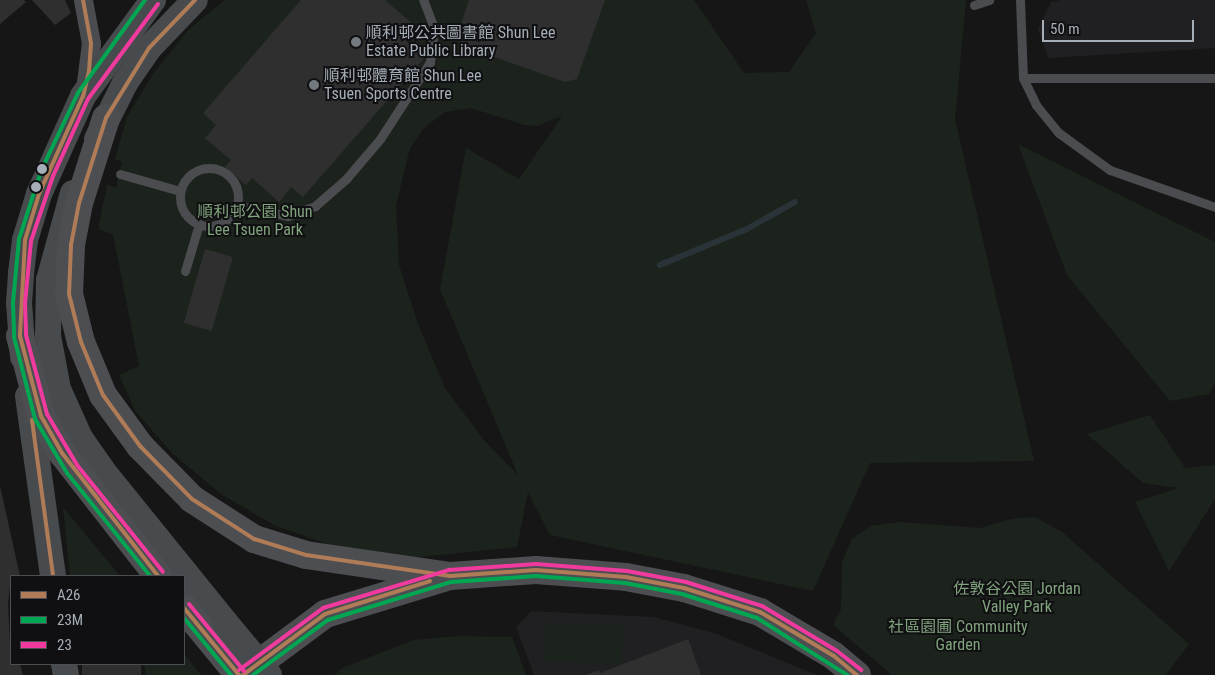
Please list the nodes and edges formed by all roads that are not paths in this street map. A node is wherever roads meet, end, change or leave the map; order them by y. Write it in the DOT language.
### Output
graph roads {
  1 [pos="83,0"];
  2 [pos="153,0"];
  3 [pos="195,0"];
  4 [pos="423,0"];
  5 [pos="989,0"];
  6 [pos="1020,0"];
  7 [pos="974,5"];
  8 [pos="434,28"];
  9 [pos="457,35"];
  10 [pos="1023,78"];
  11 [pos="1215,78"];
  12 [pos="83,96"];
  13 [pos="106,118"];
  14 [pos="120,174"];
  15 [pos="180,191"];
  16 [pos="237,206"];
  17 [pos="1215,207"];
  18 [pos="199,224"];
  19 [pos="184,271"];
  20 [pos="20,336"];
  21 [pos="53,575"];
  22 [pos="157,575"];
  23 [pos="177,575"];
  24 [pos="450,576"];
  25 [pos="185,586"];
  26 [pos="185,609"];
  27 [pos="216,629"];
  28 [pos="239,675"];
  29 [pos="244,675"];
  30 [pos="268,675"];
  31 [pos="857,675"];
  1 -- 12 [label="street"];
  2 -- 12 [label="main road"];
  3 -- 13 [label="main road"];
  4 -- 8 [label="lane"];
  5 -- 7 [label="lane"];
  6 -- 10 [label="lane"];
  8 -- 9 [label="lane"];
  8 -- 16 [label="lane"];
  10 -- 11 [label="lane"];
  10 -- 17 [label="lane"];
  12 -- 20 [label="main road"];
  13 -- 23 [label="main road"];
  13 -- 24 [label="main road"];
  14 -- 15 [label="lane"];
  15 -- 16 [label="lane"];
  15 -- 18 [label="lane"];
  16 -- 18 [label="lane"];
  18 -- 19 [label="lane"];
  20 -- 21 [label="main road"];
  20 -- 22 [label="main road"];
  24 -- 29 [label="main road"];
  24 -- 31 [label="main road"];
  25 -- 27 [label="main road"];
  26 -- 27 [label="main road"];
  27 -- 28 [label="main road"];
  27 -- 30 [label="main road, bridge"];
}
